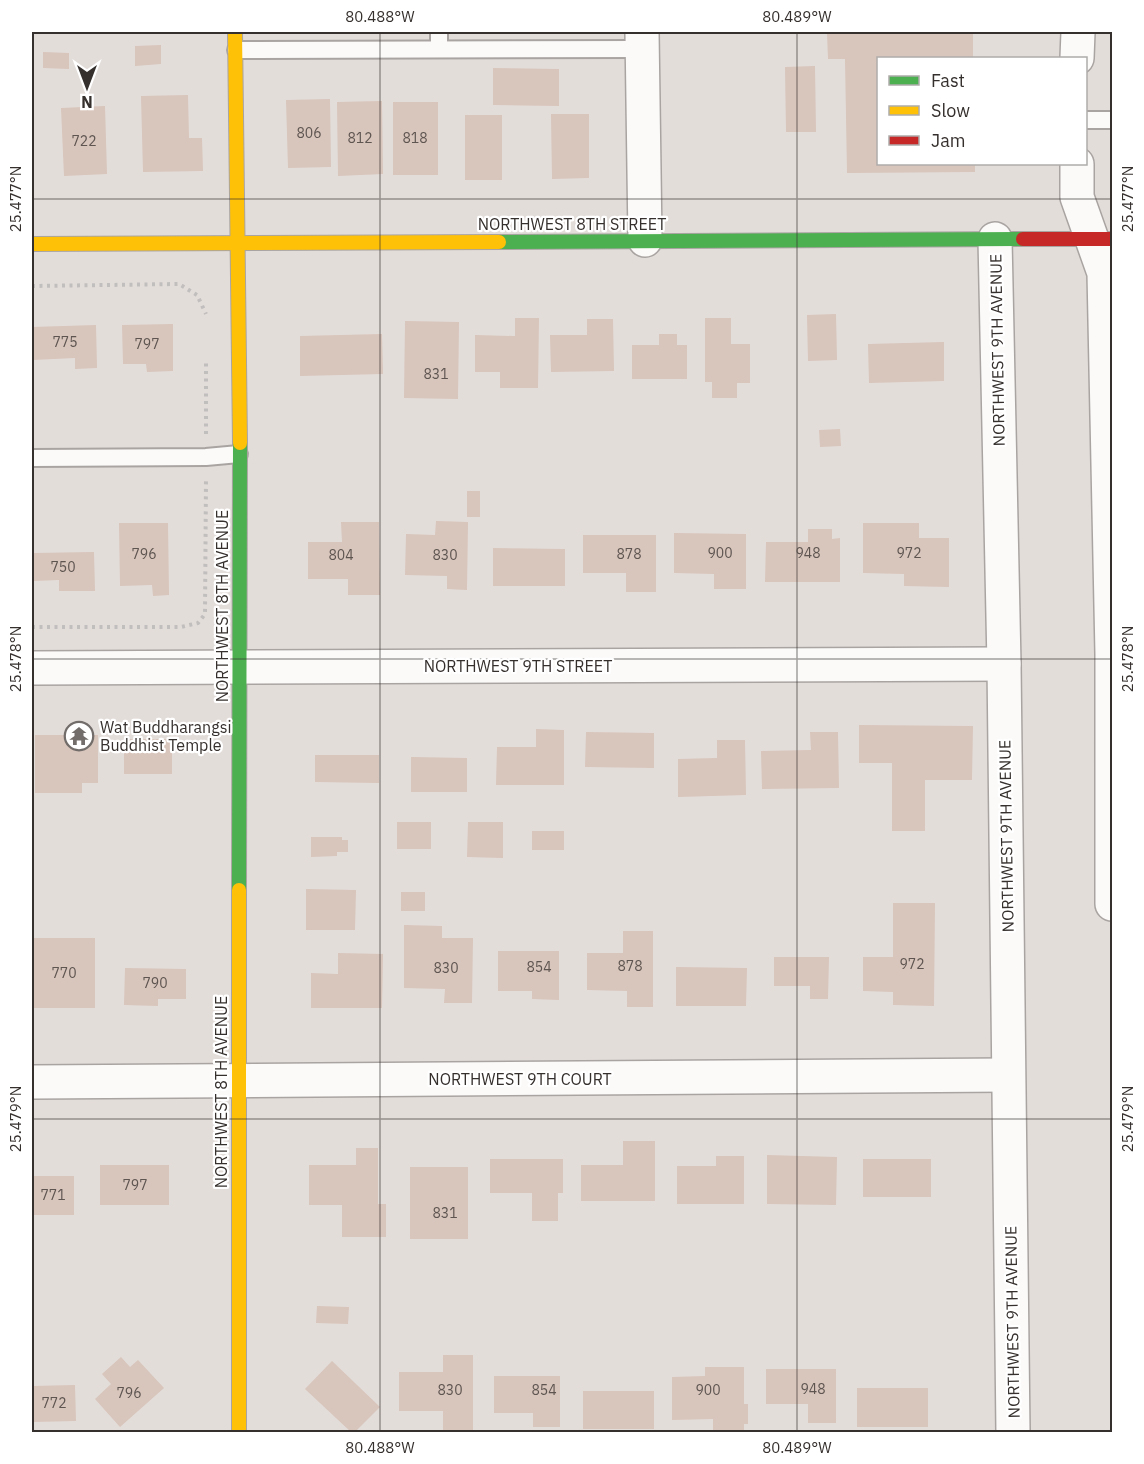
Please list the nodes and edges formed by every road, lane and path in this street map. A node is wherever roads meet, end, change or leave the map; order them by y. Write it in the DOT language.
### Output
graph roads {
  1 [pos="235,32"];
  2 [pos="439,32"];
  3 [pos="1078,32"];
  4 [pos="642,40"];
  5 [pos="439,49"];
  6 [pos="236,50"];
  7 [pos="1077,57"];
  8 [pos="1087,120"];
  9 [pos="1113,120"];
  10 [pos="1077,165"];
  11 [pos="994,239"];
  12 [pos="1102,239"];
  13 [pos="645,240"];
  14 [pos="240,242"];
  15 [pos="32,244"];
  16 [pos="32,286"];
  17 [pos="206,321"];
  18 [pos="206,359"];
  19 [pos="239,454"];
  20 [pos="206,457"];
  21 [pos="32,458"];
  22 [pos="32,627"];
  23 [pos="1112,654"];
  24 [pos="1004,664"];
  25 [pos="239,667"];
  26 [pos="32,668"];
  27 [pos="1113,904"];
  28 [pos="1008,1075"];
  29 [pos="237,1081"];
  30 [pos="32,1082"];
  31 [pos="239,1432"];
  32 [pos="1013,1432"];
  1 -- 6 [label="street, NORTHWEST 8TH AVENUE"];
  2 -- 5 [label="lane"];
  3 -- 7 [label="street"];
  4 -- 5 [label="lane"];
  4 -- 13 [label="street"];
  5 -- 6 [label="lane"];
  6 -- 14 [label="street, NORTHWEST 8TH AVENUE"];
  8 -- 9 [label="lane"];
  10 -- 12 [label="street"];
  11 -- 12 [label="street, NORTHWEST 8TH STREET"];
  11 -- 13 [label="street, NORTHWEST 8TH STREET"];
  11 -- 24 [label="street, NORTHWEST 9TH AVENUE"];
  12 -- 23 [label="street"];
  13 -- 14 [label="street, NORTHWEST 8TH STREET"];
  14 -- 15 [label="street, NORTHWEST 8TH STREET"];
  14 -- 19 [label="street, NORTHWEST 8TH AVENUE"];
  16 -- 17 [label="path"];
  18 -- 20 [label="path"];
  19 -- 20 [label="lane"];
  19 -- 25 [label="street, NORTHWEST 8TH AVENUE"];
  20 -- 21 [label="lane"];
  20 -- 22 [label="path"];
  23 -- 27 [label="street"];
  24 -- 25 [label="street, NORTHWEST 9TH STREET"];
  24 -- 28 [label="street, NORTHWEST 9TH AVENUE"];
  25 -- 26 [label="street, NORTHWEST 9TH STREET"];
  25 -- 29 [label="street, NORTHWEST 8TH AVENUE"];
  28 -- 29 [label="street, NORTHWEST 9TH COURT"];
  28 -- 32 [label="street, NORTHWEST 9TH AVENUE"];
  29 -- 30 [label="street, NORTHWEST 9TH COURT"];
  29 -- 31 [label="street, NORTHWEST 8TH AVENUE"];
}
